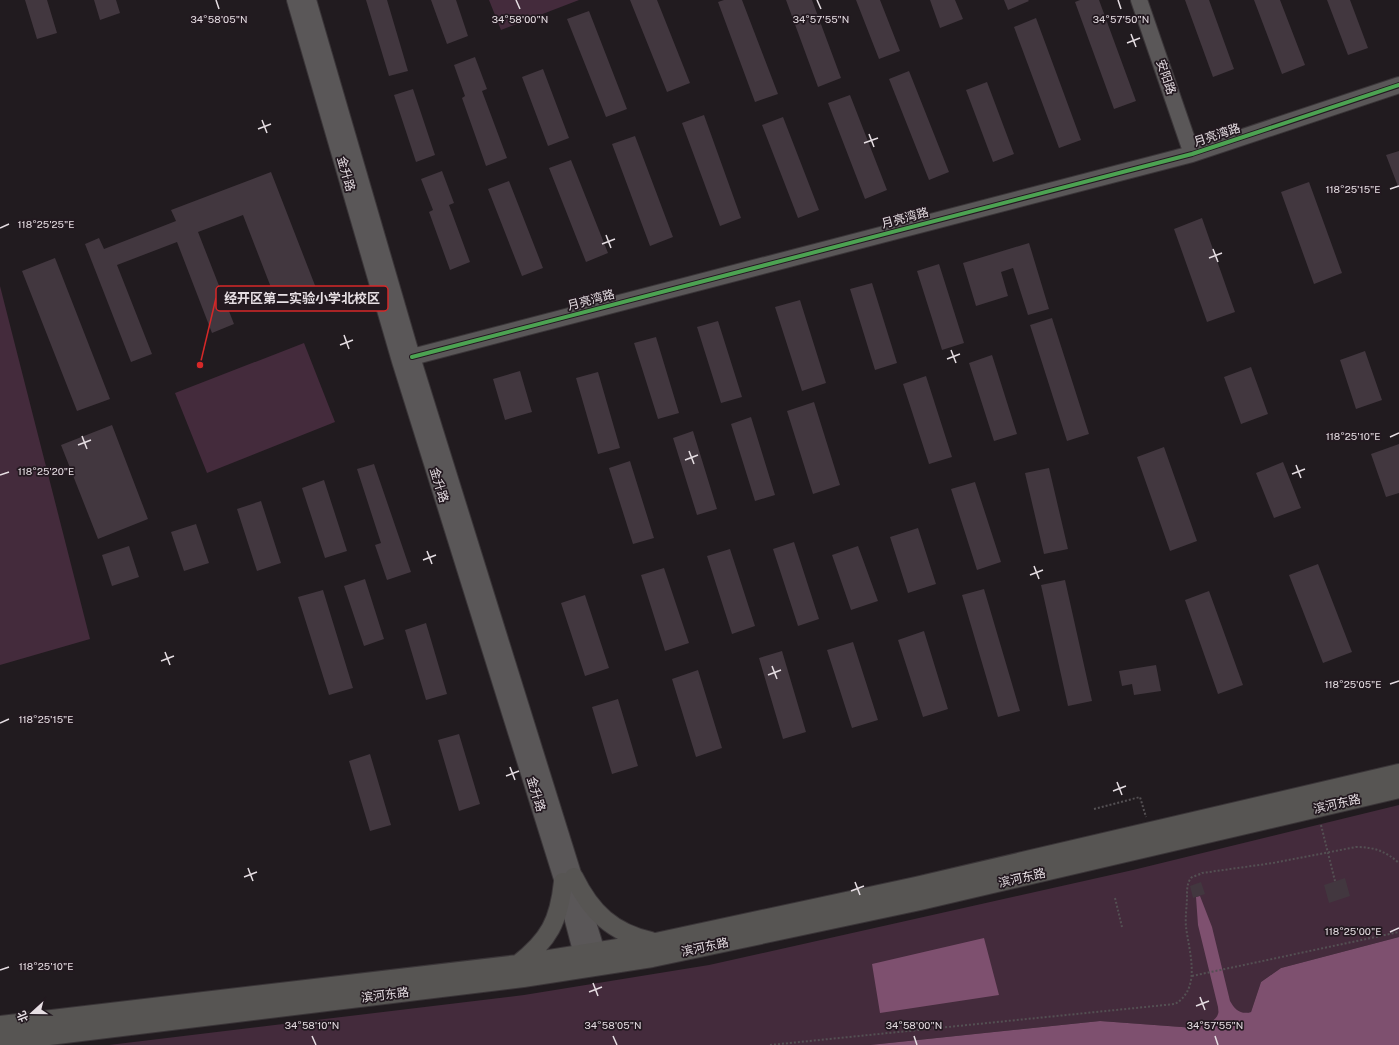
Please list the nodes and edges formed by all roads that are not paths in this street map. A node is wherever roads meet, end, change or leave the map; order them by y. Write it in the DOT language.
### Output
graph roads {
  1 [pos="295,0"];
  2 [pos="308,0"];
  3 [pos="1139,0"];
  4 [pos="1399,85"];
  5 [pos="1192,154"];
  6 [pos="412,357"];
  7 [pos="1399,773"];
  8 [pos="1399,789"];
  9 [pos="569,880"];
  10 [pos="656,942"];
  11 [pos="591,960"];
  12 [pos="518,964"];
  13 [pos="0,1025"];
  14 [pos="0,1042"];
  1 -- 9 [label="main road, 金升路"];
  2 -- 6 [label="main road, 金升路"];
  3 -- 5 [label="main road, 安阳路"];
  4 -- 5 [label="main road, 月亮湾路"];
  5 -- 6 [label="main road, 月亮湾路"];
  6 -- 9 [label="main road, 金升路"];
  7 -- 10 [label="main road, 滨河东路"];
  8 -- 11 [label="main road, 滨河东路"];
  9 -- 10 [label="main road"];
  9 -- 11 [label="main road, 金升路"];
  9 -- 12 [label="main road"];
  10 -- 11 [label="main road, 滨河东路"];
  11 -- 12 [label="main road, 滨河东路"];
  11 -- 14 [label="main road, 滨河东路"];
  12 -- 13 [label="main road, 滨河东路"];
}
